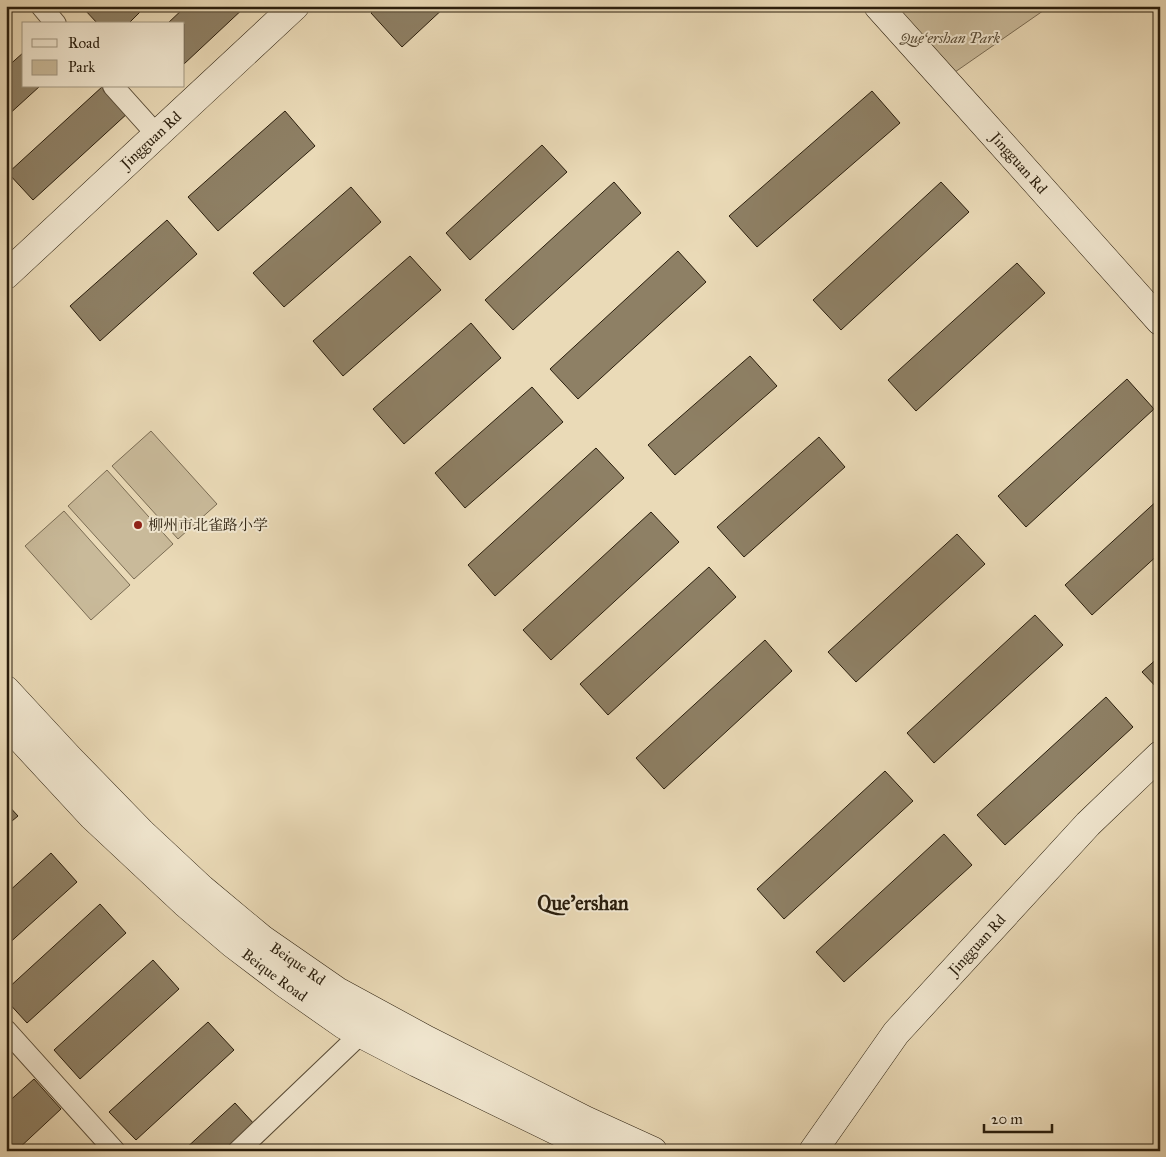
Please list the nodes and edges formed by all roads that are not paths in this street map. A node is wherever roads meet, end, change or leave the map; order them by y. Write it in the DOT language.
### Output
graph roads {
  1 [pos="41,6"];
  2 [pos="295,6"];
  3 [pos="878,6"];
  4 [pos="54,22"];
  5 [pos="115,88"];
  6 [pos="157,135"];
  7 [pos="6,275"];
  8 [pos="1160,321"];
  9 [pos="6,690"];
  10 [pos="6,722"];
  11 [pos="1160,754"];
  12 [pos="381,1015"];
  13 [pos="6,1030"];
  14 [pos="361,1034"];
  15 [pos="115,1151"];
  16 [pos="238,1151"];
  17 [pos="598,1151"];
  18 [pos="653,1151"];
  19 [pos="813,1151"];
  1 -- 4 [label="street"];
  2 -- 6 [label="street, Jingguan Rd"];
  3 -- 8 [label="street, Jingguan Rd"];
  5 -- 6 [label="street"];
  6 -- 7 [label="street, Jingguan Rd"];
  9 -- 12 [label="street, Beique Rd"];
  10 -- 14 [label="street, Beique Road"];
  11 -- 19 [label="street, Jingguan Rd"];
  12 -- 14 [label="street"];
  12 -- 18 [label="street, Beique Rd"];
  13 -- 15 [label="street"];
  14 -- 16 [label="street"];
  14 -- 17 [label="street, Beique Road"];
}
